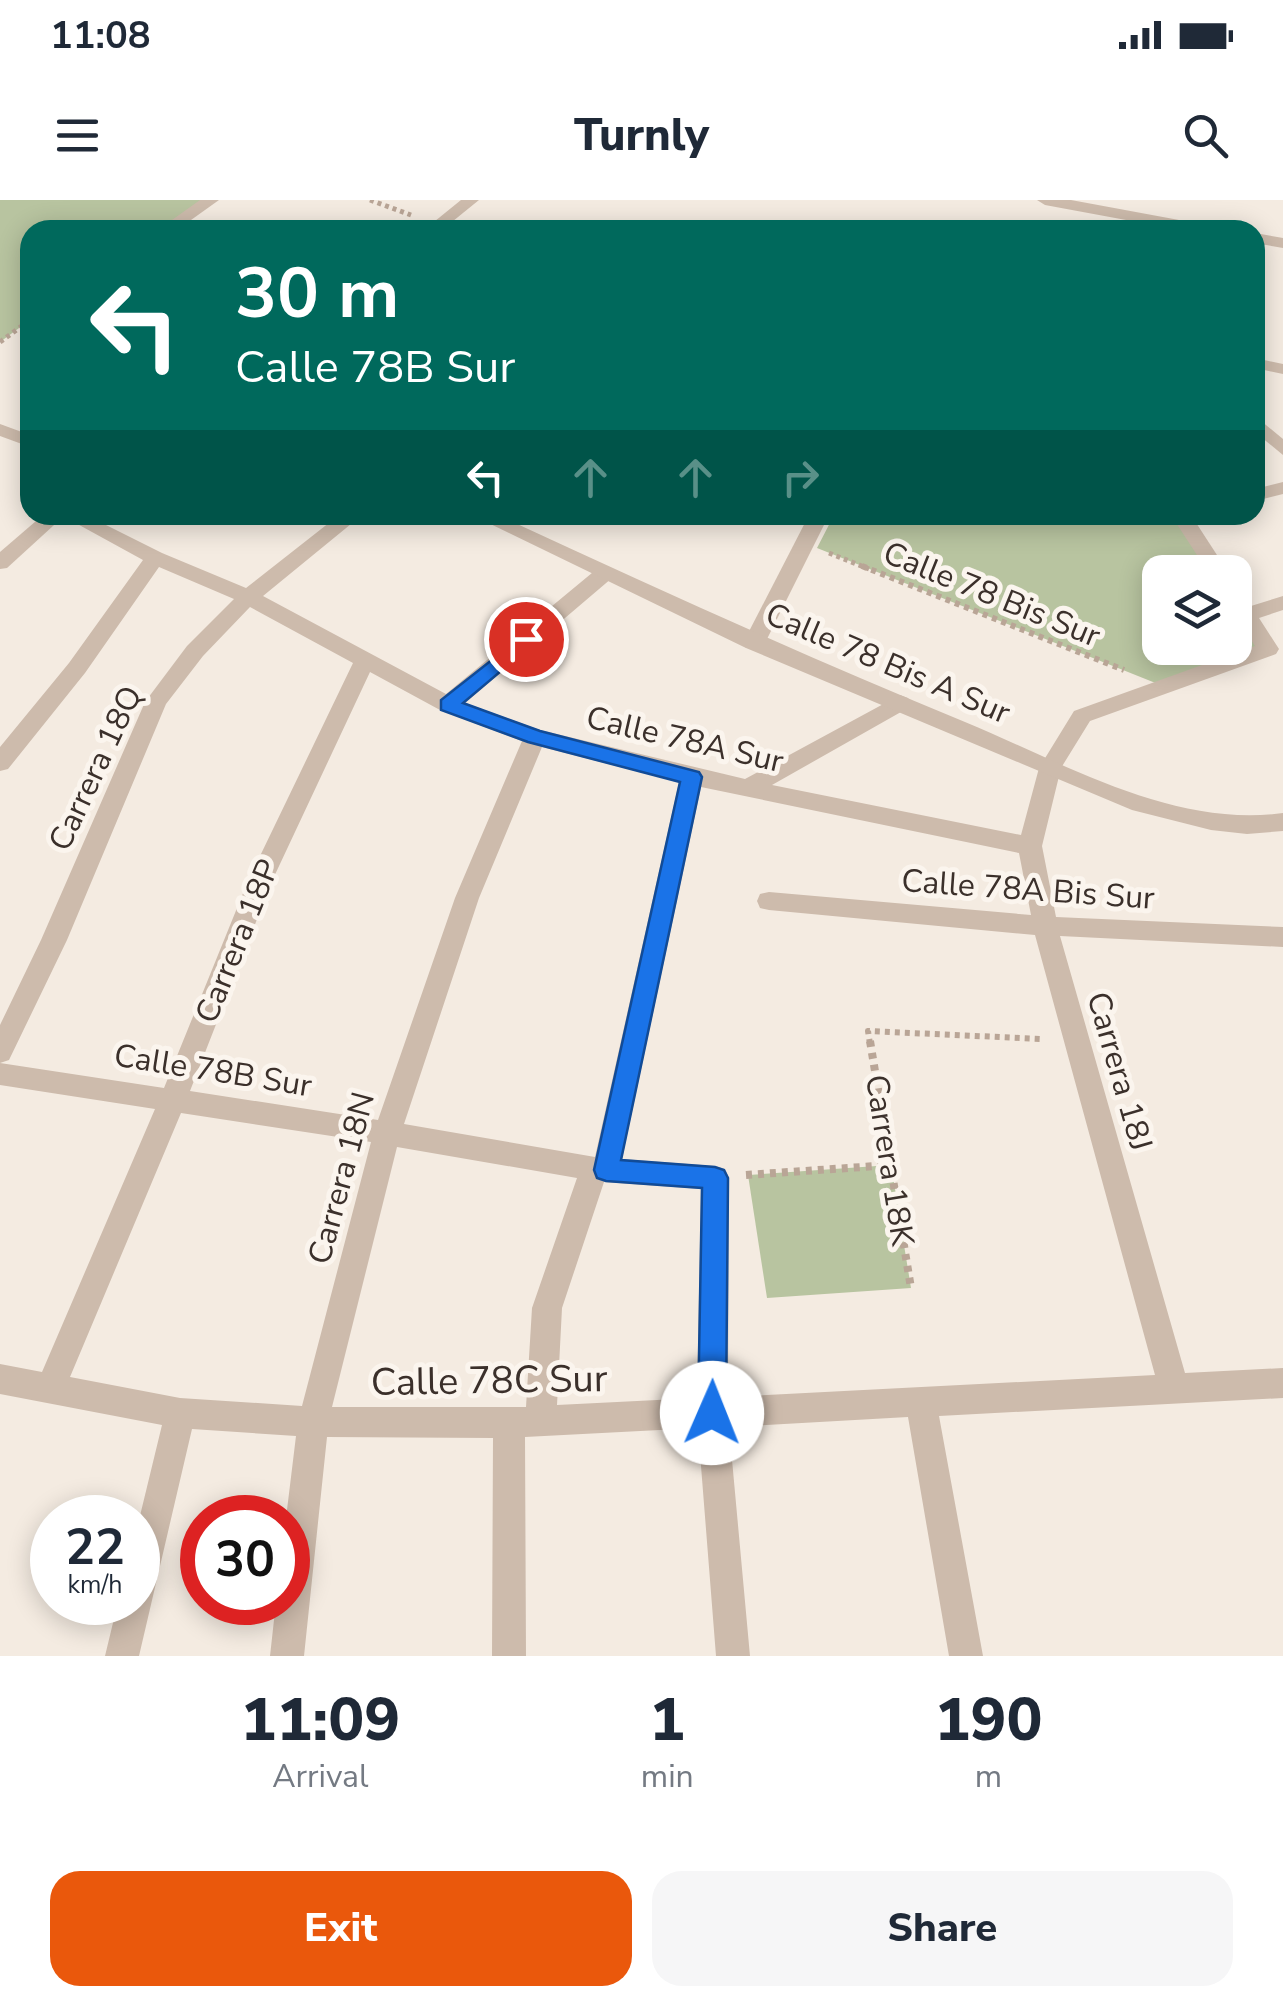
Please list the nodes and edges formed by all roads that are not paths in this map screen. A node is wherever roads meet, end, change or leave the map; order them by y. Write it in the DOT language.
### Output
graph roads {
  1 [pos="211,200"];
  2 [pos="471,200"];
  3 [pos="1045,200"];
  4 [pos="181,220"];
  5 [pos="445,220"];
  6 [pos="1125,220"];
  7 [pos="1265,432"];
  8 [pos="1283,449"];
  9 [pos="44,525"];
  10 [pos="91,525"];
  11 [pos="339,525"];
  12 [pos="503,525"];
  13 [pos="814,525"];
  14 [pos="1188,525"];
  15 [pos="1207,555"];
  16 [pos="155,558"];
  17 [pos="0,563"];
  18 [pos="605,573"];
  19 [pos="248,598"];
  20 [pos="1283,603"];
  21 [pos="1252,606"];
  22 [pos="1252,625"];
  23 [pos="754,643"];
  24 [pos="1252,655"];
  25 [pos="364,663"];
  26 [pos="1223,665"];
  27 [pos="900,703"];
  28 [pos="448,705"];
  29 [pos="535,737"];
  30 [pos="0,764"];
  31 [pos="1050,768"];
  32 [pos="692,777"];
  33 [pos="746,789"];
  34 [pos="1283,822"];
  35 [pos="1030,846"];
  36 [pos="769,902"];
  37 [pos="1044,926"];
  38 [pos="1283,937"];
  39 [pos="0,1052"];
  40 [pos="0,1074"];
  41 [pos="174,1099"];
  42 [pos="387,1132"];
  43 [pos="600,1170"];
  44 [pos="0,1380"];
  45 [pos="1283,1384"];
  46 [pos="50,1389"];
  47 [pos="1174,1389"];
  48 [pos="921,1402"];
  49 [pos="180,1412"];
  50 [pos="712,1413"];
  51 [pos="313,1422"];
  52 [pos="525,1422"];
  53 [pos="160,1497"];
  54 [pos="129,1625"];
  55 [pos="122,1656"];
  56 [pos="287,1656"];
  57 [pos="509,1656"];
  58 [pos="733,1656"];
  59 [pos="966,1656"];
  1 -- 4 [label="street"];
  2 -- 5 [label="street"];
  3 -- 6 [label="street"];
  7 -- 8 [label="street"];
  9 -- 17 [label="street"];
  10 -- 16 [label="street, Calle 78A Sur"];
  11 -- 19 [label="street, Carrera 18Q"];
  12 -- 18 [label="street, Calle 78 Bis A Sur"];
  13 -- 23 [label="street"];
  14 -- 15 [label="street"];
  16 -- 19 [label="street, Calle 78A Sur"];
  16 -- 30 [label="street"];
  18 -- 23 [label="street, Calle 78 Bis A Sur"];
  18 -- 28 [label="street"];
  19 -- 25 [label="street, Calle 78A Sur"];
  19 -- 39 [label="street, Carrera 18Q"];
  20 -- 21 [label="street"];
  22 -- 24 [label="street, Carrera 18J"];
  23 -- 27 [label="street, Calle 78 Bis A Sur"];
  25 -- 28 [label="street, Calle 78A Sur"];
  25 -- 41 [label="street, Carrera 18P"];
  26 -- 31 [label="street, Carrera 18J"];
  27 -- 31 [label="street, Calle 78 Bis A Sur"];
  27 -- 33 [label="street"];
  28 -- 29 [label="street, Calle 78A Sur"];
  29 -- 32 [label="street, Calle 78A Sur"];
  29 -- 42 [label="street, Carrera 18N"];
  31 -- 34 [label="street, Calle 78 Bis A Sur"];
  31 -- 35 [label="street, Carrera 18J"];
  32 -- 33 [label="street, Calle 78A Sur"];
  32 -- 43 [label="street"];
  33 -- 35 [label="street, Calle 78A Sur"];
  35 -- 37 [label="street, Carrera 18J"];
  36 -- 37 [label="street, Calle 78A Bis Sur"];
  37 -- 38 [label="street, Calle 78A Bis Sur"];
  37 -- 47 [label="street, Carrera 18J"];
  40 -- 41 [label="street, Calle 78B Sur"];
  41 -- 42 [label="street, Calle 78B Sur"];
  41 -- 46 [label="street, Carrera 18P"];
  42 -- 43 [label="street, Calle 78B Sur"];
  42 -- 51 [label="street, Carrera 18N"];
  43 -- 50 [label="street, Calle 78B Sur"];
  43 -- 52 [label="street"];
  44 -- 46 [label="street, Calle 78C Sur"];
  45 -- 47 [label="street, Calle 78C Sur"];
  46 -- 49 [label="street, Calle 78C Sur"];
  47 -- 48 [label="street, Calle 78C Sur"];
  48 -- 50 [label="street, Calle 78C Sur"];
  48 -- 59 [label="street"];
  49 -- 51 [label="street, Calle 78C Sur"];
  49 -- 53 [label="street"];
  50 -- 52 [label="street, Calle 78C Sur"];
  50 -- 58 [label="street"];
  51 -- 52 [label="street, Calle 78C Sur"];
  51 -- 56 [label="street, Carrera 18N"];
  52 -- 57 [label="street"];
  54 -- 55 [label="street"];
}
